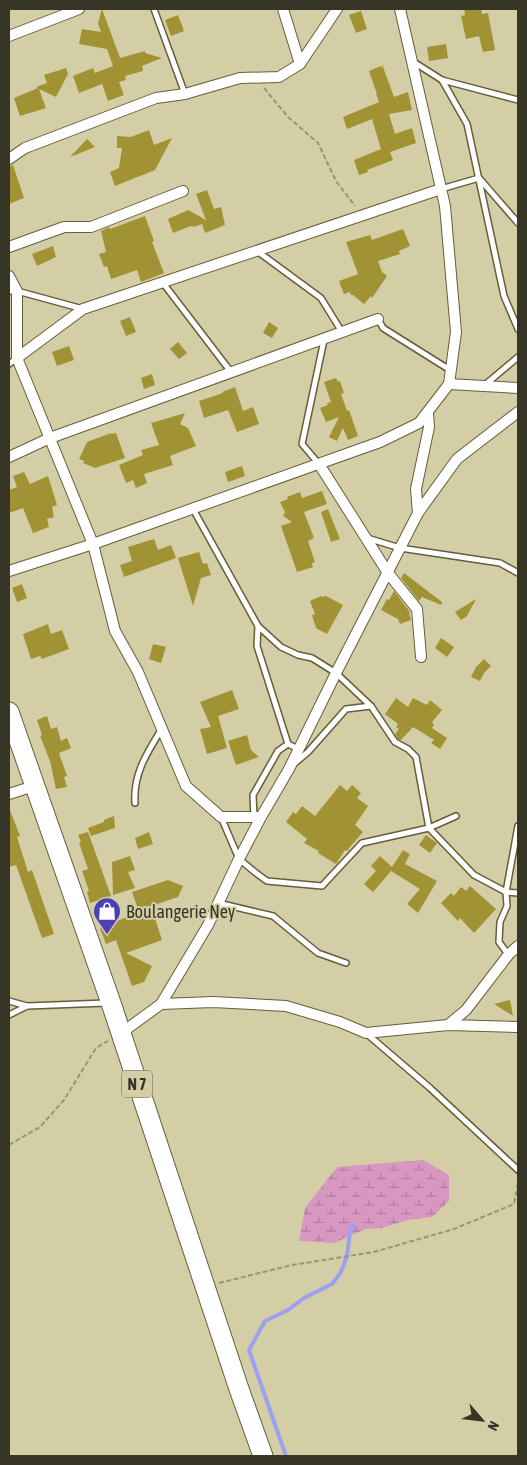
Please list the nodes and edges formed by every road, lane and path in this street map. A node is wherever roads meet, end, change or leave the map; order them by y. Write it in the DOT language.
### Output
graph roads {
  1 [pos="79,9"];
  2 [pos="154,9"];
  3 [pos="283,9"];
  4 [pos="336,9"];
  5 [pos="400,9"];
  6 [pos="9,36"];
  7 [pos="412,61"];
  8 [pos="300,64"];
  9 [pos="442,80"];
  10 [pos="260,83"];
  11 [pos="185,94"];
  12 [pos="518,100"];
  13 [pos="9,159"];
  14 [pos="478,178"];
  15 [pos="441,189"];
  16 [pos="183,191"];
  17 [pos="362,216"];
  18 [pos="518,223"];
  19 [pos="9,247"];
  20 [pos="257,251"];
  21 [pos="9,276"];
  22 [pos="162,282"];
  23 [pos="13,291"];
  24 [pos="83,309"];
  25 [pos="378,319"];
  26 [pos="518,329"];
  27 [pos="342,332"];
  28 [pos="324,339"];
  29 [pos="518,357"];
  30 [pos="13,361"];
  31 [pos="451,370"];
  32 [pos="231,372"];
  33 [pos="449,384"];
  34 [pos="484,386"];
  35 [pos="518,388"];
  36 [pos="428,412"];
  37 [pos="518,412"];
  38 [pos="50,438"];
  39 [pos="9,458"];
  40 [pos="319,464"];
  41 [pos="193,509"];
  42 [pos="418,513"];
  43 [pos="364,537"];
  44 [pos="93,544"];
  45 [pos="400,548"];
  46 [pos="9,572"];
  47 [pos="388,573"];
  48 [pos="518,573"];
  49 [pos="258,626"];
  50 [pos="422,656"];
  51 [pos="336,673"];
  52 [pos="371,706"];
  53 [pos="9,712"];
  54 [pos="162,730"];
  55 [pos="288,744"];
  56 [pos="298,749"];
  57 [pos="289,769"];
  58 [pos="34,786"];
  59 [pos="9,794"];
  60 [pos="135,802"];
  61 [pos="257,816"];
  62 [pos="456,816"];
  63 [pos="221,817"];
  64 [pos="518,826"];
  65 [pos="429,828"];
  66 [pos="239,859"];
  67 [pos="506,892"];
  68 [pos="518,893"];
  69 [pos="218,903"];
  70 [pos="518,946"];
  71 [pos="509,954"];
  72 [pos="346,963"];
  73 [pos="9,1001"];
  74 [pos="111,1003"];
  75 [pos="161,1004"];
  76 [pos="27,1006"];
  77 [pos="9,1015"];
  78 [pos="448,1025"];
  79 [pos="518,1027"];
  80 [pos="366,1033"];
  81 [pos="120,1034"];
  82 [pos="9,1145"];
  83 [pos="518,1170"];
  84 [pos="518,1183"];
  85 [pos="205,1285"];
  86 [pos="263,1456"];
  1 -- 6 [label="street"];
  2 -- 11 [label="lane"];
  3 -- 8 [label="street"];
  4 -- 8 [label="street"];
  5 -- 7 [label="street"];
  7 -- 9 [label="lane"];
  7 -- 15 [label="street"];
  8 -- 11 [label="street"];
  9 -- 12 [label="lane"];
  9 -- 14 [label="lane"];
  10 -- 17 [label="path"];
  11 -- 13 [label="street"];
  14 -- 15 [label="lane"];
  14 -- 18 [label="lane"];
  14 -- 26 [label="lane"];
  15 -- 17 [label="street"];
  15 -- 31 [label="street"];
  16 -- 19 [label="street"];
  17 -- 20 [label="street"];
  20 -- 22 [label="street"];
  20 -- 27 [label="lane"];
  21 -- 23 [label="street"];
  22 -- 24 [label="street"];
  22 -- 32 [label="lane"];
  23 -- 24 [label="lane"];
  23 -- 30 [label="street"];
  24 -- 30 [label="street"];
  25 -- 27 [label="street"];
  25 -- 31 [label="lane"];
  27 -- 28 [label="street"];
  28 -- 32 [label="street"];
  28 -- 40 [label="lane"];
  29 -- 34 [label="lane"];
  30 -- 38 [label="street"];
  31 -- 33 [label="street"];
  32 -- 38 [label="street"];
  33 -- 34 [label="street"];
  33 -- 36 [label="street"];
  34 -- 35 [label="street"];
  36 -- 40 [label="street"];
  36 -- 42 [label="street"];
  37 -- 42 [label="street"];
  38 -- 39 [label="street"];
  38 -- 44 [label="street"];
  40 -- 41 [label="street"];
  40 -- 43 [label="street"];
  41 -- 44 [label="street"];
  41 -- 49 [label="lane"];
  42 -- 45 [label="street"];
  43 -- 45 [label="lane"];
  43 -- 47 [label="street"];
  44 -- 46 [label="street"];
  44 -- 54 [label="street"];
  45 -- 47 [label="street"];
  45 -- 48 [label="lane"];
  47 -- 50 [label="street"];
  47 -- 51 [label="street"];
  49 -- 51 [label="lane"];
  49 -- 55 [label="lane"];
  51 -- 52 [label="lane"];
  51 -- 56 [label="street"];
  52 -- 57 [label="lane"];
  52 -- 65 [label="lane"];
  53 -- 58 [label="highway, N 7"];
  54 -- 60 [label="lane"];
  54 -- 63 [label="street"];
  55 -- 56 [label="lane"];
  55 -- 61 [label="lane"];
  56 -- 57 [label="street"];
  57 -- 61 [label="street"];
  58 -- 59 [label="street"];
  58 -- 74 [label="highway, N 7"];
  61 -- 63 [label="street"];
  61 -- 66 [label="street"];
  62 -- 65 [label="lane"];
  63 -- 66 [label="lane"];
  64 -- 67 [label="lane"];
  65 -- 66 [label="lane"];
  65 -- 67 [label="lane"];
  66 -- 69 [label="street"];
  67 -- 68 [label="lane"];
  67 -- 71 [label="lane"];
  69 -- 72 [label="lane"];
  69 -- 75 [label="street"];
  70 -- 71 [label="street"];
  71 -- 78 [label="street"];
  73 -- 76 [label="lane"];
  74 -- 76 [label="lane"];
  74 -- 81 [label="highway, N 7"];
  75 -- 80 [label="street"];
  75 -- 81 [label="street"];
  76 -- 77 [label="lane"];
  78 -- 79 [label="street"];
  78 -- 80 [label="street"];
  80 -- 83 [label="lane"];
  81 -- 82 [label="path"];
  81 -- 85 [label="highway, N 7"];
  84 -- 85 [label="path"];
  85 -- 86 [label="highway, N 7"];
}
